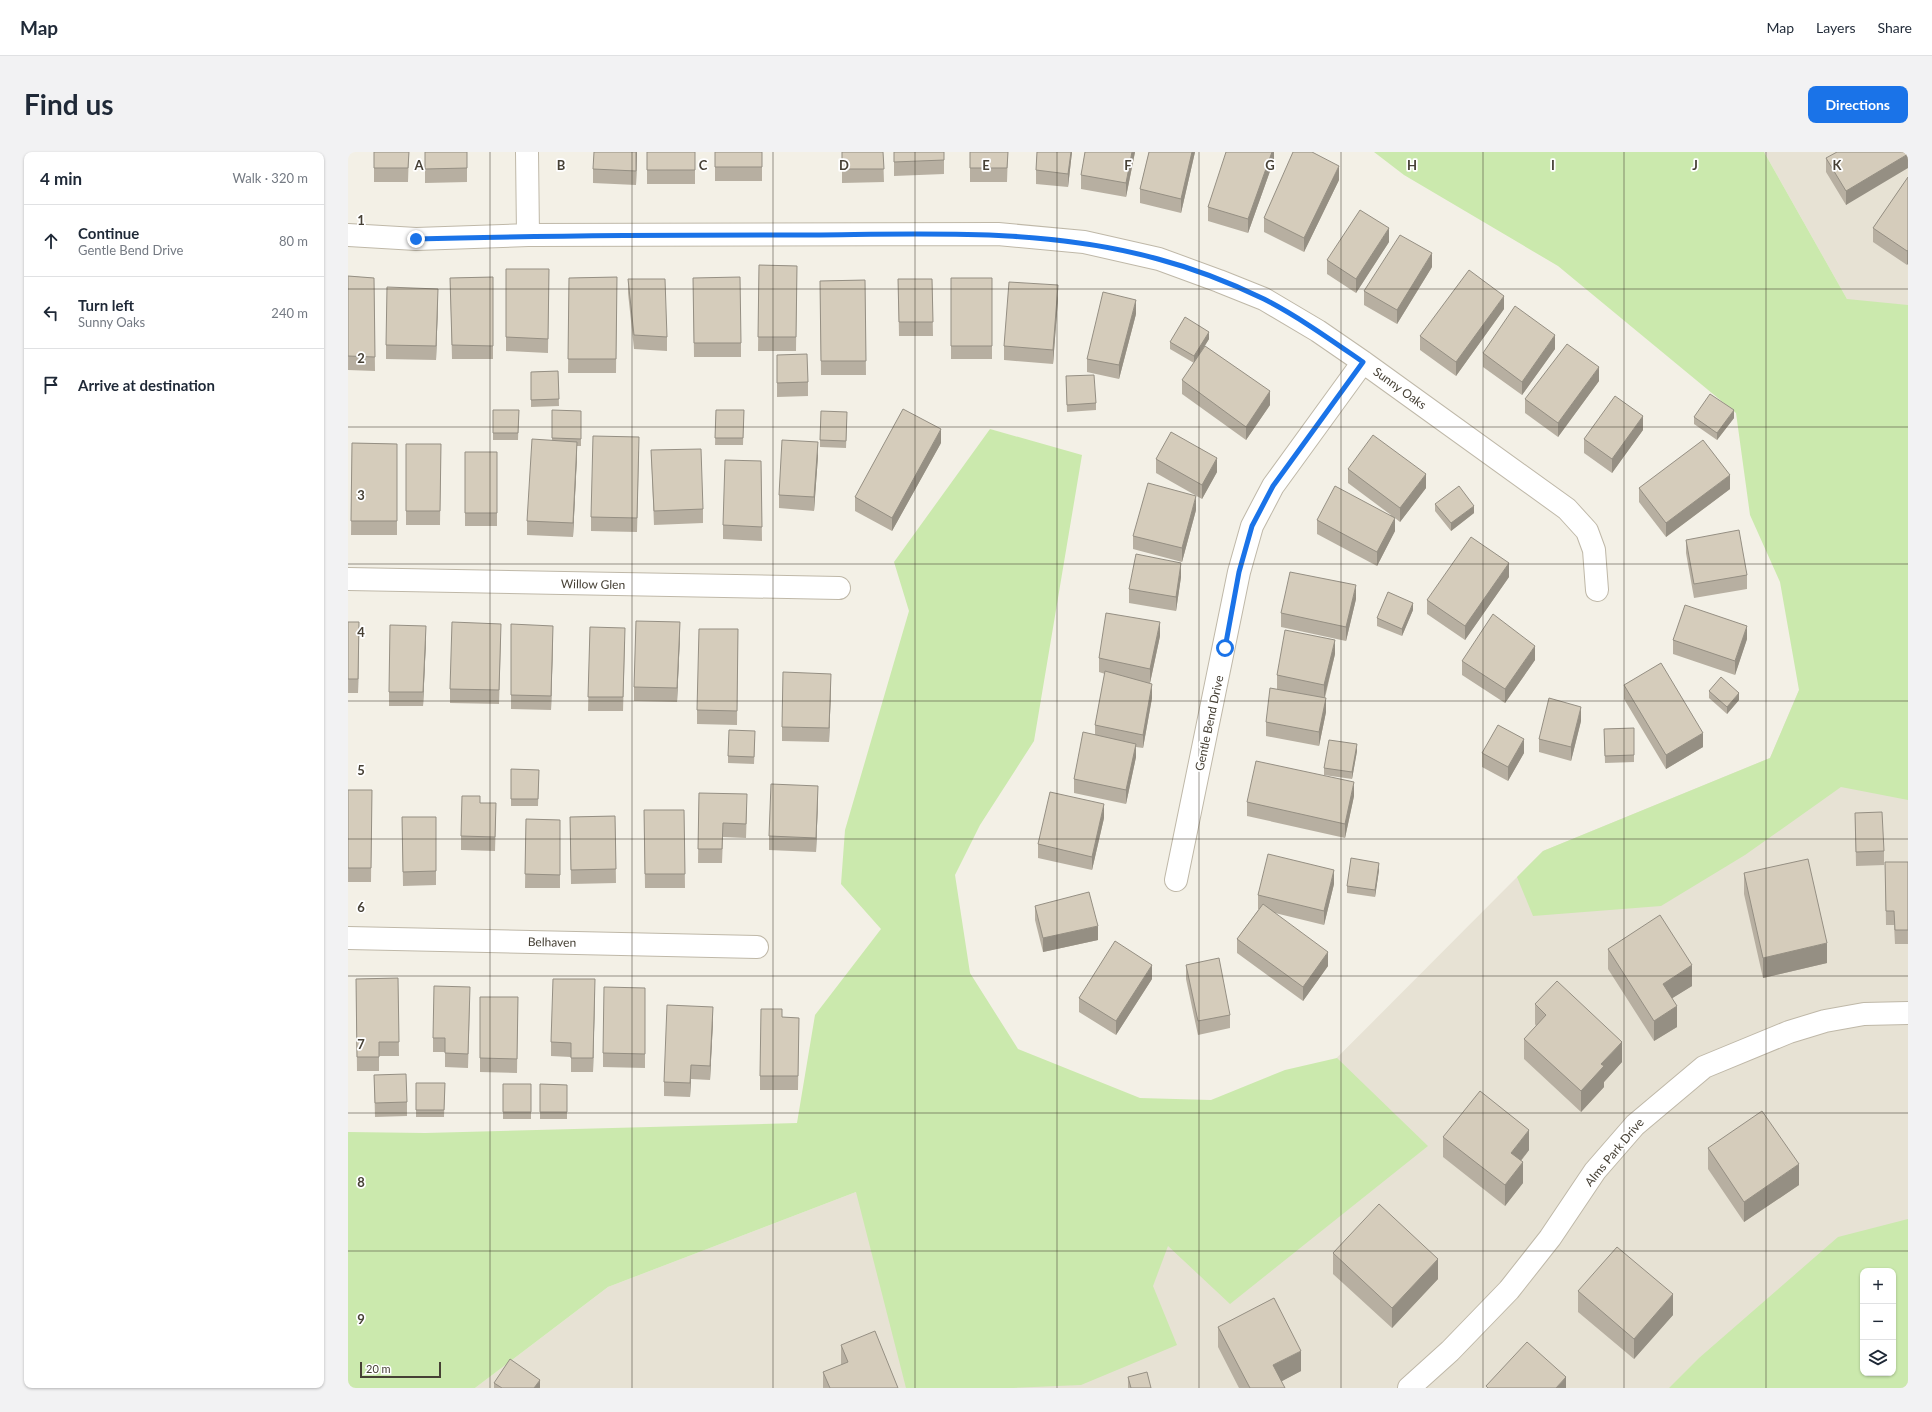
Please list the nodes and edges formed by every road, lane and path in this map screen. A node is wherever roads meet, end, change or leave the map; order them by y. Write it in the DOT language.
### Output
graph roads {
  1 [pos="526,152"];
  2 [pos="348,235"];
  3 [pos="528,235"];
  4 [pos="1363,362"];
  5 [pos="348,579"];
  6 [pos="839,588"];
  7 [pos="1597,590"];
  8 [pos="1176,880"];
  9 [pos="348,938"];
  10 [pos="757,946"];
  11 [pos="1908,1012"];
  12 [pos="1409,1388"];
  1 -- 3 [label="street"];
  2 -- 3 [label="street, Sunny Oaks"];
  3 -- 4 [label="street, Sunny Oaks"];
  4 -- 7 [label="street, Sunny Oaks"];
  4 -- 8 [label="street, Gentle Bend Drive"];
  5 -- 6 [label="street, Willow Glen"];
  9 -- 10 [label="street, Belhaven"];
  11 -- 12 [label="street, Alms Park Drive"];
}
